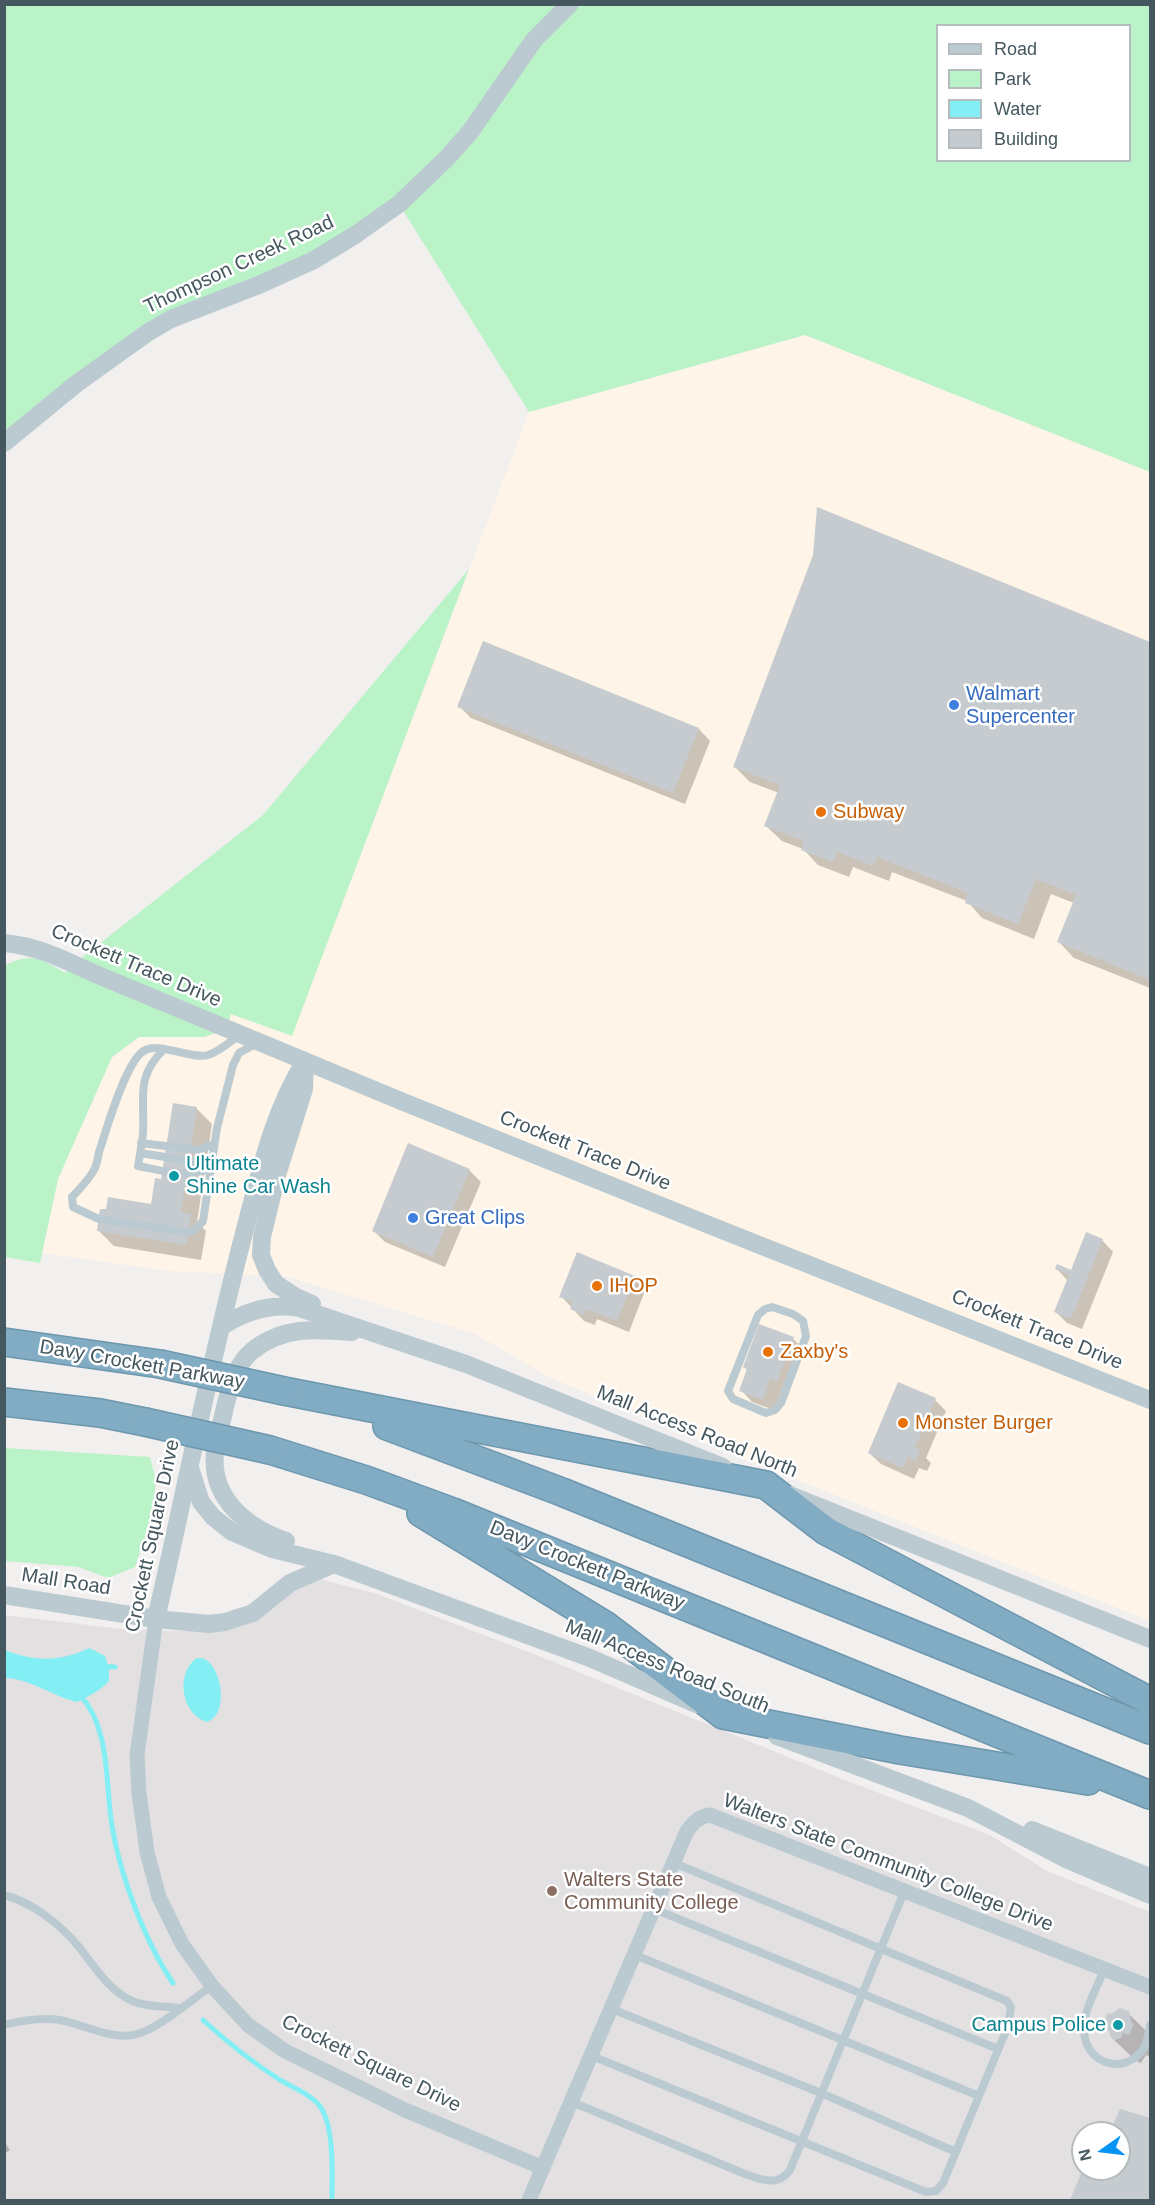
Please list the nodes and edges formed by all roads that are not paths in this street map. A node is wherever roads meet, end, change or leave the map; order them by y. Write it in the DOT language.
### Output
graph roads {
  1 [pos="570,4"];
  2 [pos="4,442"];
  3 [pos="4,943"];
  4 [pos="240,1034"];
  5 [pos="259,1042"];
  6 [pos="164,1049"];
  7 [pos="305,1061"];
  8 [pos="141,1143"];
  9 [pos="214,1144"];
  10 [pos="140,1153"];
  11 [pos="212,1157"];
  12 [pos="211,1167"];
  13 [pos="221,1327"];
  14 [pos="381,1334"];
  15 [pos="4,1342"];
  16 [pos="284,1391"];
  17 [pos="1150,1400"];
  18 [pos="4,1402"];
  19 [pos="775,1410"];
  20 [pos="764,1418"];
  21 [pos="190,1468"];
  22 [pos="366,1480"];
  23 [pos="766,1485"];
  24 [pos="333,1564"];
  25 [pos="4,1595"];
  26 [pos="156,1619"];
  27 [pos="1150,1639"];
  28 [pos="1150,1701"];
  29 [pos="723,1715"];
  30 [pos="1150,1730"];
  31 [pos="1143,1792"];
  32 [pos="968,1808"];
  33 [pos="674,1863"];
  34 [pos="1150,1876"];
  35 [pos="904,1892"];
  36 [pos="4,1895"];
  37 [pos="1150,1895"];
  38 [pos="654,1909"];
  39 [pos="881,1947"];
  40 [pos="635,1955"];
  41 [pos="1104,1970"];
  42 [pos="212,1986"];
  43 [pos="1150,1987"];
  44 [pos="862,1994"];
  45 [pos="180,2008"];
  46 [pos="612,2009"];
  47 [pos="4,2025"];
  48 [pos="1150,2025"];
  49 [pos="843,2041"];
  50 [pos="998,2049"];
  51 [pos="592,2056"];
  52 [pos="821,2094"];
  53 [pos="979,2096"];
  54 [pos="572,2102"];
  55 [pos="802,2140"];
  56 [pos="956,2152"];
  57 [pos="543,2168"];
  58 [pos="530,2200"];
  1 -- 2 [label="street, Thompson Creek Road"];
  3 -- 4 [label="street, Crockett Trace Drive"];
  4 -- 5 [label="street, Crockett Trace Drive"];
  4 -- 6 [label="lane"];
  5 -- 7 [label="street, Crockett Trace Drive"];
  5 -- 9 [label="lane"];
  6 -- 8 [label="lane"];
  6 -- 12 [label="lane"];
  7 -- 13 [label="street, Crockett Square Drive"];
  7 -- 14 [label="street"];
  7 -- 17 [label="street, Crockett Trace Drive"];
  8 -- 9 [label="lane"];
  8 -- 10 [label="lane"];
  9 -- 11 [label="lane"];
  10 -- 11 [label="lane"];
  10 -- 12 [label="lane"];
  11 -- 12 [label="lane"];
  13 -- 14 [label="street, Mall Access Road North"];
  13 -- 21 [label="street, Crockett Square Drive"];
  14 -- 23 [label="street, Mall Access Road North"];
  14 -- 24 [label="street"];
  15 -- 16 [label="highway, Davy Crockett Parkway, bridge"];
  16 -- 23 [label="highway"];
  16 -- 30 [label="highway, Davy Crockett Parkway"];
  18 -- 22 [label="highway, Davy Crockett Parkway, bridge"];
  19 -- 19 [label="lane"];
  19 -- 20 [label="lane"];
  21 -- 24 [label="street, Mall Access Road South"];
  21 -- 26 [label="street, Crockett Square Drive"];
  22 -- 29 [label="highway"];
  22 -- 31 [label="highway, Davy Crockett Parkway"];
  23 -- 27 [label="street, Mall Access Road North"];
  23 -- 28 [label="highway"];
  24 -- 26 [label="street, Mall Road"];
  24 -- 29 [label="street, Mall Access Road South"];
  25 -- 26 [label="street, Mall Road"];
  26 -- 42 [label="street, Crockett Square Drive"];
  29 -- 31 [label="highway"];
  29 -- 32 [label="street, Mall Access Road South"];
  32 -- 34 [label="street"];
  32 -- 37 [label="street, Mall Access Road South"];
  33 -- 35 [label="street, Walters State Community College Drive"];
  33 -- 38 [label="street, Walters State Community College Drive"];
  33 -- 39 [label="lane"];
  35 -- 39 [label="lane"];
  35 -- 41 [label="street, Walters State Community College Drive"];
  36 -- 45 [label="lane"];
  38 -- 40 [label="street, Walters State Community College Drive"];
  38 -- 44 [label="lane"];
  39 -- 44 [label="lane"];
  39 -- 50 [label="lane"];
  40 -- 46 [label="street, Walters State Community College Drive"];
  40 -- 49 [label="lane"];
  41 -- 43 [label="street, Walters State Community College Drive"];
  41 -- 48 [label="lane"];
  42 -- 45 [label="lane"];
  42 -- 57 [label="street, Crockett Square Drive"];
  44 -- 49 [label="lane"];
  44 -- 50 [label="lane"];
  45 -- 47 [label="lane"];
  46 -- 51 [label="street, Walters State Community College Drive"];
  46 -- 52 [label="lane"];
  49 -- 52 [label="lane"];
  49 -- 53 [label="lane"];
  50 -- 53 [label="lane"];
  51 -- 54 [label="street, Walters State Community College Drive"];
  51 -- 55 [label="lane"];
  52 -- 55 [label="lane"];
  52 -- 56 [label="lane"];
  53 -- 56 [label="lane"];
  54 -- 55 [label="lane"];
  54 -- 57 [label="street, Walters State Community College Drive"];
  55 -- 56 [label="lane"];
  57 -- 58 [label="street, Walters State Community College Drive"];
}
